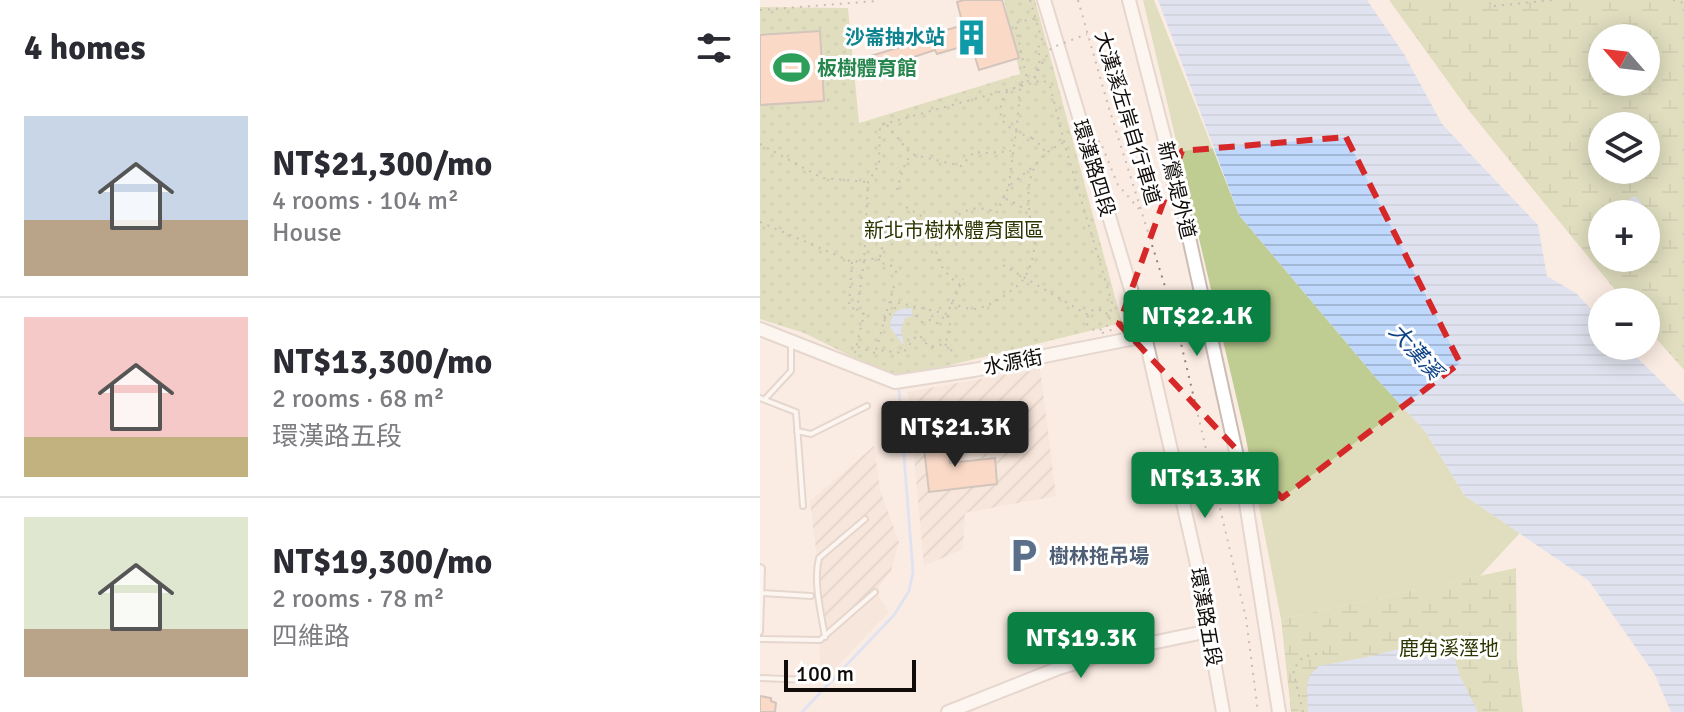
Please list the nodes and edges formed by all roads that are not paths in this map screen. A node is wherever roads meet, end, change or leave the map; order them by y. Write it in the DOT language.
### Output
graph roads {
  1 [pos="1044,0"];
  2 [pos="1129,1"];
  3 [pos="760,329"];
  4 [pos="1145,336"];
  5 [pos="791,340"];
  6 [pos="762,398"];
  7 [pos="867,406"];
  8 [pos="797,431"];
  9 [pos="803,506"];
  10 [pos="865,519"];
  11 [pos="760,567"];
  12 [pos="875,592"];
  13 [pos="761,593"];
  14 [pos="811,596"];
  15 [pos="1209,631"];
  16 [pos="760,632"];
  17 [pos="825,637"];
  18 [pos="760,639"];
  19 [pos="760,678"];
  20 [pos="807,680"];
  21 [pos="948,712"];
  22 [pos="1223,712"];
  23 [pos="1279,712"];
  1 -- 4 [label="street, 環漢路四段"];
  2 -- 23 [label="street, 新鶯堤外道"];
  3 -- 5 [label="street, 水源街"];
  4 -- 5 [label="street, 水源街"];
  4 -- 15 [label="street, 環漢路五段"];
  5 -- 6 [label="lane"];
  6 -- 8 [label="lane"];
  7 -- 8 [label="lane"];
  8 -- 9 [label="lane"];
  10 -- 17 [label="lane"];
  11 -- 13 [label="lane"];
  12 -- 17 [label="lane"];
  13 -- 14 [label="lane"];
  13 -- 16 [label="lane"];
  15 -- 21 [label="street"];
  15 -- 22 [label="street, 環漢路五段"];
  17 -- 18 [label="lane"];
  19 -- 20 [label="lane"];
}
